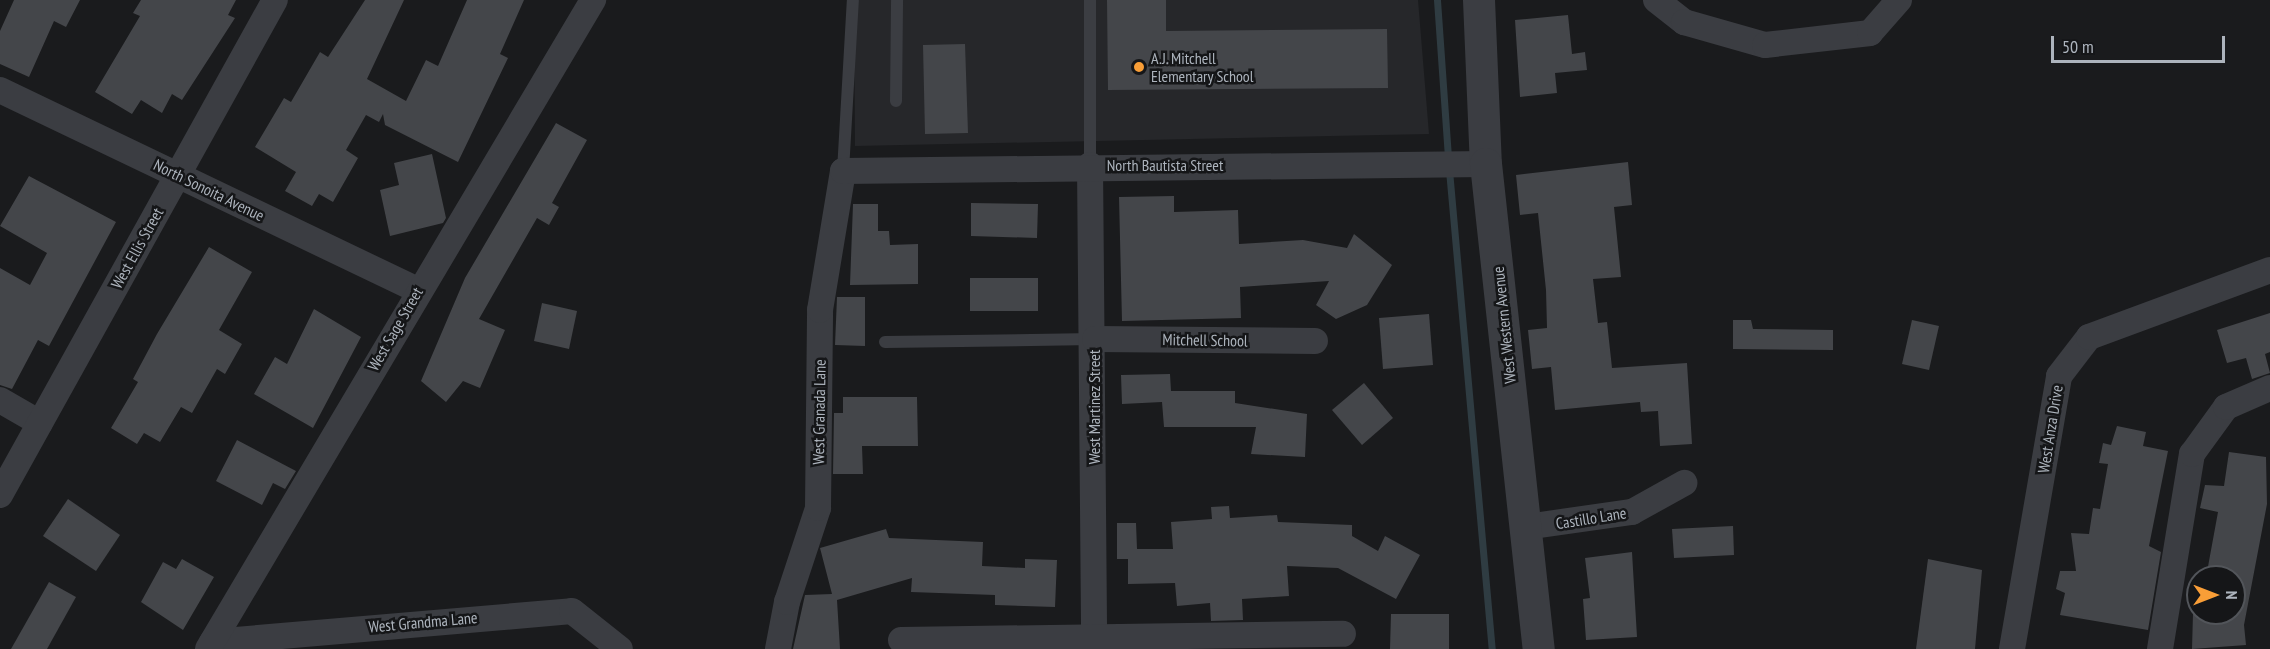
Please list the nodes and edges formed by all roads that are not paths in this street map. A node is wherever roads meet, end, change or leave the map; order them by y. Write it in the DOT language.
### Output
graph roads {
  1 [pos="275,0"];
  2 [pos="854,0"];
  3 [pos="897,0"];
  4 [pos="1090,0"];
  5 [pos="1479,0"];
  6 [pos="1656,0"];
  7 [pos="1899,0"];
  8 [pos="591,6"];
  9 [pos="0,90"];
  10 [pos="896,101"];
  11 [pos="1486,164"];
  12 [pos="1090,165"];
  13 [pos="843,171"];
  14 [pos="178,175"];
  15 [pos="2270,270"];
  16 [pos="418,290"];
  17 [pos="1095,339"];
  18 [pos="1315,341"];
  19 [pos="885,342"];
  20 [pos="2270,388"];
  21 [pos="0,400"];
  22 [pos="40,423"];
  23 [pos="1684,483"];
  24 [pos="0,495"];
  25 [pos="1526,527"];
  26 [pos="1343,634"];
  27 [pos="901,640"];
  28 [pos="1094,644"];
  29 [pos="210,646"];
  30 [pos="620,649"];
  31 [pos="778,649"];
  32 [pos="1539,649"];
  33 [pos="2012,649"];
  34 [pos="2160,649"];
  1 -- 14 [label="street, West Ellis Street"];
  2 -- 13 [label="lane"];
  3 -- 10 [label="lane"];
  4 -- 12 [label="lane"];
  5 -- 11 [label="street, West Western Avenue"];
  6 -- 7 [label="street"];
  8 -- 16 [label="street, West Sage Street"];
  9 -- 14 [label="street, North Sonoita Avenue"];
  11 -- 12 [label="street, North Bautista Street"];
  11 -- 25 [label="street, West Western Avenue"];
  12 -- 13 [label="street, North Bautista Street"];
  12 -- 17 [label="street, West Martinez Street"];
  13 -- 31 [label="street, West Granada Lane"];
  14 -- 16 [label="street, North Sonoita Avenue"];
  14 -- 22 [label="street, West Ellis Street"];
  15 -- 33 [label="street, West Anza Drive"];
  16 -- 29 [label="street, West Sage Street"];
  17 -- 18 [label="street, Mitchell School"];
  17 -- 19 [label="lane"];
  17 -- 28 [label="street, West Martinez Street"];
  20 -- 34 [label="street"];
  21 -- 22 [label="street"];
  22 -- 24 [label="street, West Ellis Street"];
  23 -- 25 [label="street, Castillo Lane"];
  25 -- 32 [label="street, West Western Avenue"];
  26 -- 28 [label="street"];
  27 -- 28 [label="street"];
  29 -- 30 [label="street, West Grandma Lane"];
}
